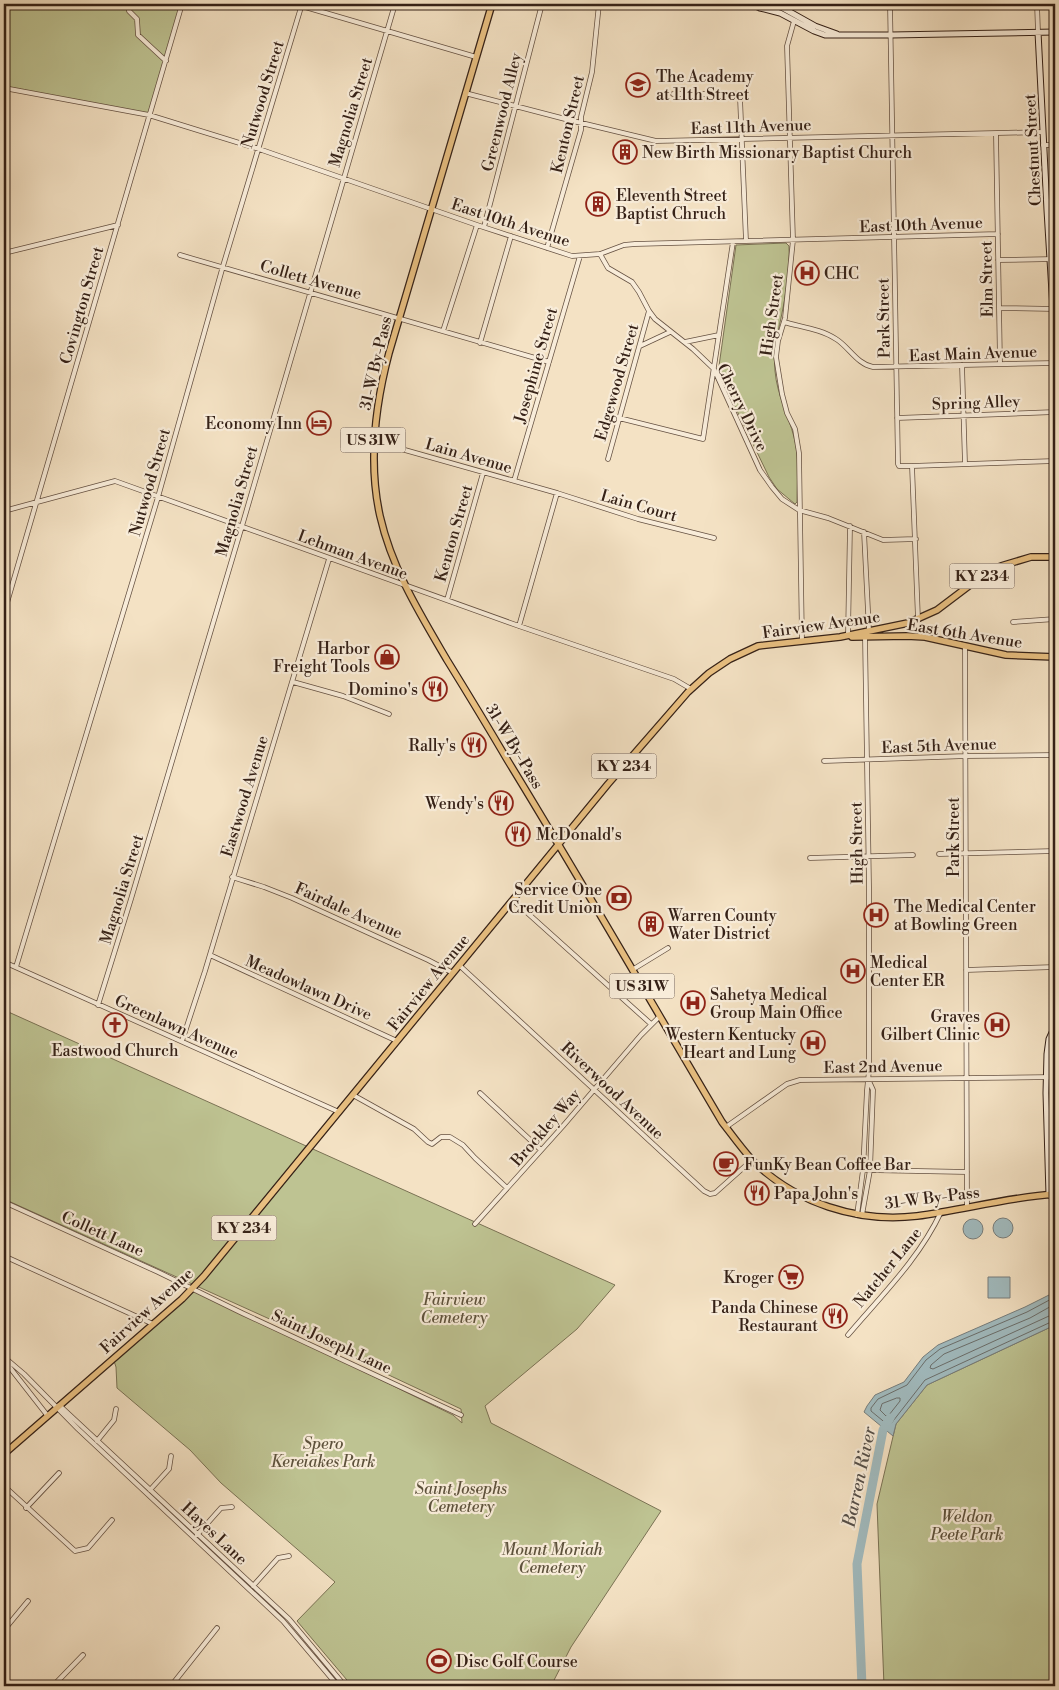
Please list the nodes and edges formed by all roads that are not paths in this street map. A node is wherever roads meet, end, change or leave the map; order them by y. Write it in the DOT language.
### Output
graph roads {
  1 [pos="128,4"];
  2 [pos="182,4"];
  3 [pos="296,4"];
  4 [pos="395,4"];
  5 [pos="492,4"];
  6 [pos="542,4"];
  7 [pos="599,4"];
  8 [pos="752,4"];
  9 [pos="769,4"];
  10 [pos="890,4"];
  11 [pos="1037,4"];
  12 [pos="302,5"];
  13 [pos="788,7"];
  14 [pos="794,21"];
  15 [pos="388,30"];
  16 [pos="1038,32"];
  17 [pos="1055,32"];
  18 [pos="840,35"];
  19 [pos="890,35"];
  20 [pos="476,57"];
  21 [pos="166,61"];
  22 [pos="4,88"];
  23 [pos="465,92"];
  24 [pos="673,94"];
  25 [pos="515,106"];
  26 [pos="149,115"];
  27 [pos="581,123"];
  28 [pos="1043,132"];
  29 [pos="996,134"];
  30 [pos="892,136"];
  31 [pos="742,138"];
  32 [pos="790,138"];
  33 [pos="1044,145"];
  34 [pos="1055,145"];
  35 [pos="259,149"];
  36 [pos="344,178"];
  37 [pos="431,209"];
  38 [pos="118,225"];
  39 [pos="477,225"];
  40 [pos="484,227"];
  41 [pos="998,234"];
  42 [pos="511,236"];
  43 [pos="895,237"];
  44 [pos="793,240"];
  45 [pos="746,241"];
  46 [pos="733,242"];
  47 [pos="547,248"];
  48 [pos="4,253"];
  49 [pos="600,254"];
  50 [pos="180,255"];
  51 [pos="580,256"];
  52 [pos="1053,259"];
  53 [pos="998,260"];
  54 [pos="223,266"];
  55 [pos="311,292"];
  56 [pos="999,308"];
  57 [pos="1054,309"];
  58 [pos="649,312"];
  59 [pos="400,318"];
  60 [pos="784,322"];
  61 [pos="443,331"];
  62 [pos="670,332"];
  63 [pos="719,335"];
  64 [pos="685,342"];
  65 [pos="480,343"];
  66 [pos="640,346"];
  67 [pos="549,362"];
  68 [pos="1055,363"];
  69 [pos="1000,364"];
  70 [pos="962,365"];
  71 [pos="896,367"];
  72 [pos="714,370"];
  73 [pos="1055,385"];
  74 [pos="1055,412"];
  75 [pos="964,415"];
  76 [pos="619,418"];
  77 [pos="897,418"];
  78 [pos="373,441"];
  79 [pos="608,459"];
  80 [pos="1055,461"];
  81 [pos="965,464"];
  82 [pos="912,466"];
  83 [pos="483,473"];
  84 [pos="514,481"];
  85 [pos="557,493"];
  86 [pos="158,496"];
  87 [pos="36,503"];
  88 [pos="799,510"];
  89 [pos="4,511"];
  90 [pos="242,526"];
  91 [pos="850,526"];
  92 [pos="864,532"];
  93 [pos="714,538"];
  94 [pos="916,539"];
  95 [pos="1055,557"];
  96 [pos="329,559"];
  97 [pos="404,585"];
  98 [pos="447,600"];
  99 [pos="4,613"];
  100 [pos="1055,619"];
  101 [pos="918,620"];
  102 [pos="1013,622"];
  103 [pos="519,626"];
  104 [pos="869,630"];
  105 [pos="848,635"];
  106 [pos="840,637"];
  107 [pos="865,637"];
  108 [pos="802,641"];
  109 [pos="966,646"];
  110 [pos="1055,657"];
  111 [pos="293,682"];
  112 [pos="691,689"];
  113 [pos="389,714"];
  114 [pos="1055,754"];
  115 [pos="966,756"];
  116 [pos="867,760"];
  117 [pos="824,761"];
  118 [pos="559,845"];
  119 [pos="1055,851"];
  120 [pos="939,854"];
  121 [pos="965,854"];
  122 [pos="913,855"];
  123 [pos="869,856"];
  124 [pos="810,858"];
  125 [pos="232,877"];
  126 [pos="513,900"];
  127 [pos="668,948"];
  128 [pos="210,955"];
  129 [pos="4,962"];
  130 [pos="459,966"];
  131 [pos="16,967"];
  132 [pos="1055,967"];
  133 [pos="632,970"];
  134 [pos="966,970"];
  135 [pos="453,973"];
  136 [pos="98,1005"];
  137 [pos="659,1016"];
  138 [pos="651,1024"];
  139 [pos="1055,1026"];
  140 [pos="182,1041"];
  141 [pos="397,1041"];
  142 [pos="1055,1076"];
  143 [pos="1046,1077"];
  144 [pos="966,1078"];
  145 [pos="868,1079"];
  146 [pos="594,1090"];
  147 [pos="480,1093"];
  148 [pos="353,1094"];
  149 [pos="340,1112"];
  150 [pos="726,1127"];
  151 [pos="542,1150"];
  152 [pos="752,1160"];
  153 [pos="864,1170"];
  154 [pos="870,1170"];
  155 [pos="967,1172"];
  156 [pos="507,1188"];
  157 [pos="1052,1195"];
  158 [pos="4,1202"];
  159 [pos="967,1208"];
  160 [pos="941,1212"];
  161 [pos="860,1215"];
  162 [pos="475,1224"];
  163 [pos="4,1256"];
  164 [pos="192,1288"];
  165 [pos="153,1324"];
  166 [pos="848,1335"];
  167 [pos="4,1359"];
  168 [pos="57,1407"];
  169 [pos="116,1409"];
  170 [pos="47,1415"];
  171 [pos="461,1415"];
  172 [pos="95,1443"];
  173 [pos="4,1454"];
  174 [pos="171,1456"];
  175 [pos="59,1473"];
  176 [pos="4,1486"];
  177 [pos="148,1492"];
  178 [pos="232,1506"];
  179 [pos="26,1508"];
  180 [pos="112,1520"];
  181 [pos="198,1534"];
  182 [pos="194,1539"];
  183 [pos="289,1556"];
  184 [pos="252,1588"];
  185 [pos="28,1601"];
  186 [pos="217,1628"];
  187 [pos="4,1630"];
  188 [pos="83,1655"];
  189 [pos="53,1686"];
  190 [pos="134,1686"];
  191 [pos="156,1686"];
  192 [pos="171,1686"];
  193 [pos="338,1686"];
  194 [pos="346,1686"];
  1 -- 21 [label="street"];
  2 -- 21 [label="street, Covington Street"];
  3 -- 12 [label="street"];
  4 -- 15 [label="street, Magnolia Street"];
  5 -- 20 [label="main road, 31-W By-Pass / US 31W"];
  6 -- 25 [label="street, Greenwood Alley"];
  7 -- 27 [label="street, Kenton Street"];
  8 -- 14 [label="street"];
  9 -- 13 [label="street"];
  10 -- 19 [label="street, Park Street"];
  11 -- 16 [label="street, Chestnut Street"];
  12 -- 15 [label="street"];
  12 -- 35 [label="street, Nutwood Street"];
  13 -- 18 [label="street"];
  14 -- 18 [label="street"];
  14 -- 32 [label="street, High Street"];
  15 -- 20 [label="street"];
  15 -- 36 [label="street, Magnolia Street"];
  16 -- 17 [label="street"];
  16 -- 19 [label="street"];
  16 -- 28 [label="street, Chestnut Street"];
  18 -- 19 [label="street"];
  19 -- 30 [label="street, Park Street"];
  20 -- 23 [label="main road, 31-W By-Pass / US 31W"];
  21 -- 26 [label="street, Covington Street"];
  22 -- 26 [label="street, East 10th Avenue"];
  23 -- 25 [label="street, East 11th Avenue"];
  23 -- 37 [label="main road, 31-W By-Pass / US 31W"];
  24 -- 31 [label="street"];
  25 -- 27 [label="street, East 11th Avenue"];
  25 -- 40 [label="street, Greenwood Alley"];
  26 -- 35 [label="street, East 10th Avenue"];
  26 -- 38 [label="street, Covington Street"];
  27 -- 31 [label="street, East 11th Avenue"];
  27 -- 47 [label="street, Kenton Street"];
  28 -- 29 [label="street, East 11th Avenue"];
  28 -- 33 [label="street, Chestnut Street"];
  29 -- 30 [label="street, East 11th Avenue"];
  29 -- 41 [label="street, Elm Street"];
  30 -- 32 [label="street, East 11th Avenue"];
  30 -- 43 [label="street, Park Street"];
  31 -- 32 [label="street, East 11th Avenue"];
  31 -- 45 [label="street"];
  32 -- 44 [label="street, High Street"];
  33 -- 34 [label="street"];
  33 -- 52 [label="street, Chestnut Street"];
  35 -- 36 [label="street, East 10th Avenue"];
  35 -- 54 [label="street, Nutwood Street"];
  36 -- 37 [label="street, East 10th Avenue"];
  36 -- 55 [label="street, Magnolia Street"];
  37 -- 39 [label="street, East 10th Avenue"];
  37 -- 59 [label="main road, 31-W By-Pass / US 31W"];
  38 -- 48 [label="street"];
  38 -- 87 [label="street, Covington Street"];
  39 -- 40 [label="street, East 10th Avenue"];
  39 -- 61 [label="street"];
  40 -- 42 [label="street, East 10th Avenue"];
  41 -- 43 [label="street, East 10th Avenue"];
  41 -- 53 [label="street, Elm Street"];
  42 -- 47 [label="street, East 10th Avenue"];
  42 -- 65 [label="street"];
  43 -- 44 [label="street, East 10th Avenue"];
  43 -- 71 [label="street, Park Street"];
  44 -- 45 [label="street, East 10th Avenue"];
  44 -- 60 [label="street, High Street"];
  45 -- 46 [label="street, East 10th Avenue"];
  46 -- 49 [label="street, East 10th Avenue"];
  46 -- 63 [label="street"];
  47 -- 51 [label="street, East 10th Avenue"];
  49 -- 51 [label="street, East 10th Avenue"];
  49 -- 58 [label="street, Cherry Drive"];
  50 -- 54 [label="street, Collett Avenue"];
  51 -- 67 [label="street, Josephine Street"];
  52 -- 53 [label="street"];
  52 -- 57 [label="street, Chestnut Street"];
  53 -- 56 [label="street, Elm Street"];
  54 -- 55 [label="street, Collett Avenue"];
  54 -- 86 [label="street, Nutwood Street"];
  55 -- 59 [label="street, Collett Avenue"];
  55 -- 90 [label="street, Magnolia Street"];
  56 -- 57 [label="street"];
  56 -- 69 [label="street, Elm Street"];
  57 -- 68 [label="street, Chestnut Street"];
  58 -- 62 [label="street, Cherry Drive"];
  58 -- 66 [label="street, Edgewood Street"];
  59 -- 61 [label="street, Collett Avenue"];
  59 -- 78 [label="main road, 31-W By-Pass / US 31W"];
  60 -- 71 [label="street, East Main Avenue"];
  60 -- 88 [label="street, High Street"];
  61 -- 65 [label="street, Collett Avenue"];
  62 -- 64 [label="street, Cherry Drive"];
  62 -- 66 [label="street"];
  63 -- 64 [label="street"];
  63 -- 72 [label="street"];
  64 -- 72 [label="street, Cherry Drive"];
  65 -- 67 [label="street, Collett Avenue"];
  66 -- 76 [label="street, Edgewood Street"];
  67 -- 84 [label="street, Josephine Street"];
  68 -- 69 [label="street, East Main Avenue"];
  68 -- 73 [label="street, Chestnut Street"];
  69 -- 70 [label="street, East Main Avenue"];
  70 -- 71 [label="street, East Main Avenue"];
  70 -- 75 [label="street"];
  71 -- 77 [label="street, Park Street"];
  72 -- 76 [label="street"];
  72 -- 88 [label="street, Cherry Drive"];
  74 -- 75 [label="street, Spring Alley"];
  75 -- 77 [label="street, Spring Alley"];
  75 -- 81 [label="street"];
  76 -- 79 [label="street, Edgewood Street"];
  77 -- 82 [label="street, Park Street"];
  78 -- 83 [label="street, Lain Avenue"];
  78 -- 97 [label="main road, 31-W By-Pass / US 31W"];
  80 -- 81 [label="street"];
  81 -- 82 [label="street"];
  82 -- 94 [label="street"];
  83 -- 84 [label="street, Lain Avenue"];
  83 -- 98 [label="street, Kenton Street"];
  84 -- 85 [label="street, Lain Avenue"];
  85 -- 93 [label="street, Lain Court"];
  85 -- 103 [label="street"];
  86 -- 87 [label="street, Lehman Avenue"];
  86 -- 90 [label="street, Lehman Avenue"];
  86 -- 131 [label="street, Nutwood Street"];
  87 -- 89 [label="street, Lehman Avenue"];
  87 -- 99 [label="street, Covington Street"];
  88 -- 91 [label="street"];
  88 -- 108 [label="street, High Street"];
  90 -- 96 [label="street, Lehman Avenue"];
  90 -- 136 [label="street, Magnolia Street"];
  91 -- 92 [label="street"];
  91 -- 105 [label="street"];
  92 -- 94 [label="street"];
  92 -- 104 [label="street"];
  94 -- 101 [label="street"];
  95 -- 101 [label="main road, KY 234"];
  96 -- 97 [label="street, Lehman Avenue"];
  96 -- 111 [label="street, Eastwood Avenue"];
  97 -- 98 [label="street, Lehman Avenue"];
  97 -- 118 [label="main road, 31-W By-Pass / US 31W"];
  98 -- 103 [label="street, Lehman Avenue"];
  100 -- 102 [label="street"];
  101 -- 104 [label="main road, Fairview Avenue / KY 234"];
  103 -- 112 [label="street, Lehman Avenue"];
  104 -- 105 [label="main road, Fairview Avenue / KY 234"];
  105 -- 106 [label="main road, Fairview Avenue / KY 234"];
  106 -- 107 [label="main road, East 6th Avenue / KY 234"];
  106 -- 108 [label="main road, Fairview Avenue / KY 234"];
  107 -- 109 [label="main road, East 6th Avenue / KY 234"];
  107 -- 116 [label="street, High Street"];
  108 -- 112 [label="main road, Fairview Avenue / KY 234"];
  109 -- 110 [label="main road, East 6th Avenue / KY 234"];
  109 -- 115 [label="street, Park Street"];
  111 -- 113 [label="street"];
  111 -- 125 [label="street, Eastwood Avenue"];
  112 -- 118 [label="main road, Fairview Avenue / KY 234"];
  114 -- 115 [label="street, East 5th Avenue"];
  115 -- 116 [label="street, East 5th Avenue"];
  115 -- 121 [label="street, Park Street"];
  116 -- 117 [label="street, East 5th Avenue"];
  116 -- 123 [label="street, High Street"];
  118 -- 126 [label="main road, Fairview Avenue / KY 234"];
  118 -- 133 [label="main road, 31-W By-Pass / US 31W"];
  119 -- 121 [label="street"];
  120 -- 121 [label="street"];
  121 -- 134 [label="street, Park Street"];
  122 -- 123 [label="street"];
  123 -- 124 [label="street"];
  123 -- 145 [label="street, High Street"];
  125 -- 128 [label="street, Eastwood Avenue"];
  125 -- 135 [label="street, Fairdale Avenue"];
  126 -- 130 [label="main road, Fairview Avenue / KY 234"];
  126 -- 138 [label="street"];
  127 -- 133 [label="street"];
  128 -- 140 [label="street, Eastwood Avenue"];
  128 -- 141 [label="street, Meadowlawn Drive"];
  129 -- 131 [label="street, Greenlawn Avenue"];
  130 -- 135 [label="main road, Fairview Avenue / KY 234"];
  130 -- 146 [label="street, Riverwood Avenue"];
  131 -- 136 [label="street, Greenlawn Avenue"];
  132 -- 134 [label="street"];
  133 -- 137 [label="main road, 31-W By-Pass / US 31W"];
  134 -- 144 [label="street, Park Street"];
  135 -- 141 [label="main road, Fairview Avenue / KY 234"];
  136 -- 140 [label="street, Greenlawn Avenue"];
  137 -- 138 [label="street, Brockley Way"];
  137 -- 150 [label="main road, 31-W By-Pass / US 31W"];
  138 -- 146 [label="street, Brockley Way"];
  139 -- 143 [label="street"];
  140 -- 149 [label="street, Greenlawn Avenue"];
  141 -- 148 [label="main road, Fairview Avenue / KY 234"];
  142 -- 143 [label="street, East 2nd Avenue"];
  143 -- 144 [label="street, East 2nd Avenue"];
  143 -- 157 [label="street"];
  144 -- 145 [label="street, East 2nd Avenue"];
  144 -- 155 [label="street, Park Street"];
  145 -- 150 [label="street, East 2nd Avenue"];
  145 -- 153 [label="street"];
  145 -- 154 [label="street"];
  146 -- 151 [label="street, Brockley Way"];
  146 -- 152 [label="street, Riverwood Avenue"];
  147 -- 151 [label="street"];
  148 -- 149 [label="main road, Fairview Avenue / KY 234"];
  148 -- 156 [label="street"];
  149 -- 164 [label="main road, Fairview Avenue / KY 234"];
  150 -- 152 [label="main road, 31-W By-Pass / US 31W"];
  151 -- 156 [label="street, Brockley Way"];
  152 -- 161 [label="main road, 31-W By-Pass / US 31W"];
  153 -- 154 [label="street"];
  153 -- 161 [label="street"];
  154 -- 155 [label="street"];
  154 -- 161 [label="street"];
  155 -- 159 [label="street, Park Street"];
  156 -- 162 [label="street, Brockley Way"];
  157 -- 159 [label="main road, 31-W By-Pass / US 31W"];
  158 -- 164 [label="street, Collett Lane"];
  159 -- 160 [label="main road, 31-W By-Pass / US 31W"];
  160 -- 161 [label="main road, 31-W By-Pass / US 31W"];
  160 -- 166 [label="street, Natcher Lane"];
  163 -- 165 [label="street"];
  164 -- 165 [label="main road, Fairview Avenue / KY 234"];
  164 -- 171 [label="street, Saint Joseph Lane"];
  165 -- 168 [label="main road, Fairview Avenue / KY 234"];
  167 -- 168 [label="street, Hayes Lane"];
  167 -- 170 [label="street"];
  168 -- 170 [label="main road, Fairview Avenue / KY 234"];
  168 -- 172 [label="street, Hayes Lane"];
  169 -- 172 [label="street"];
  170 -- 173 [label="main road, Fairview Avenue / KY 234"];
  172 -- 177 [label="street, Hayes Lane"];
  174 -- 177 [label="street"];
  175 -- 179 [label="street"];
  176 -- 179 [label="street"];
  177 -- 181 [label="street, Hayes Lane"];
  177 -- 182 [label="street, Hayes Lane"];
  178 -- 181 [label="street"];
  179 -- 180 [label="street"];
  181 -- 182 [label="street"];
  181 -- 184 [label="street, Hayes Lane"];
  182 -- 184 [label="street, Hayes Lane"];
  183 -- 184 [label="street"];
  184 -- 193 [label="street, Hayes Lane"];
  184 -- 194 [label="street, Hayes Lane"];
  185 -- 187 [label="street"];
  186 -- 192 [label="street"];
  188 -- 189 [label="street"];
  190 -- 191 [label="street"];
}
